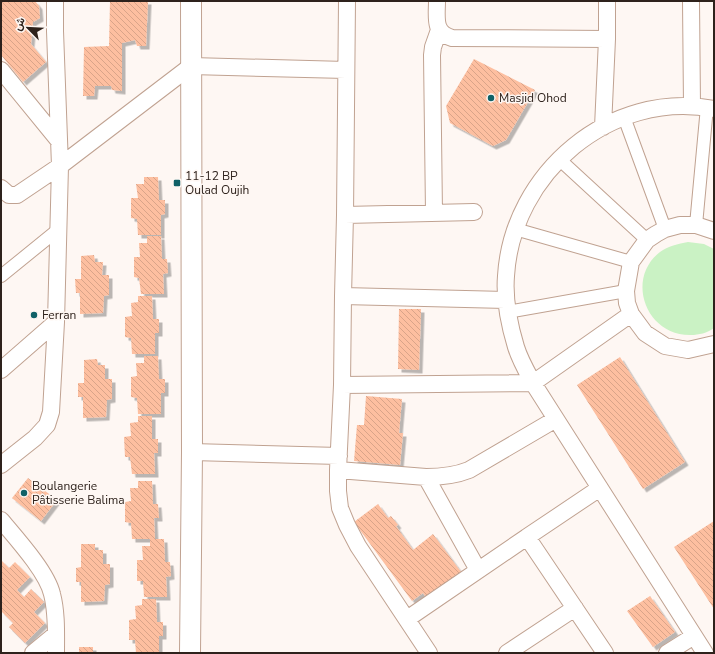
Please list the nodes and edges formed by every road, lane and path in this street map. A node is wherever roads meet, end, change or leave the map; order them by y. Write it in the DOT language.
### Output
graph roads {
  1 [pos="55,1"];
  2 [pos="190,1"];
  3 [pos="346,1"];
  4 [pos="437,1"];
  5 [pos="607,1"];
  6 [pos="691,1"];
  7 [pos="439,30"];
  8 [pos="607,39"];
  9 [pos="191,66"];
  10 [pos="1,70"];
  11 [pos="346,70"];
  12 [pos="704,107"];
  13 [pos="624,117"];
  14 [pos="602,127"];
  15 [pos="59,141"];
  16 [pos="559,159"];
  17 [pos="60,166"];
  18 [pos="1,188"];
  19 [pos="474,212"];
  20 [pos="434,213"];
  21 [pos="345,215"];
  22 [pos="696,225"];
  23 [pos="59,229"];
  24 [pos="515,229"];
  25 [pos="665,229"];
  26 [pos="714,230"];
  27 [pos="647,240"];
  28 [pos="631,262"];
  29 [pos="1,276"];
  30 [pos="626,291"];
  31 [pos="343,296"];
  32 [pos="507,306"];
  33 [pos="631,314"];
  34 [pos="56,322"];
  35 [pos="713,346"];
  36 [pos="1,370"];
  37 [pos="533,383"];
  38 [pos="342,384"];
  39 [pos="556,419"];
  40 [pos="192,452"];
  41 [pos="339,463"];
  42 [pos="1,465"];
  43 [pos="426,477"];
  44 [pos="600,488"];
  45 [pos="1,520"];
  46 [pos="527,537"];
  47 [pos="478,570"];
  48 [pos="574,608"];
  49 [pos="407,619"];
  50 [pos="56,634"];
  51 [pos="694,636"];
  52 [pos="33,653"];
  53 [pos="56,653"];
  54 [pos="190,653"];
  55 [pos="429,653"];
  56 [pos="507,653"];
  57 [pos="605,653"];
  58 [pos="667,653"];
  59 [pos="705,653"];
  1 -- 15 [label="street"];
  2 -- 9 [label="street"];
  3 -- 11 [label="street"];
  4 -- 7 [label="street"];
  5 -- 8 [label="street"];
  6 -- 12 [label="street"];
  7 -- 8 [label="street"];
  7 -- 20 [label="street"];
  8 -- 14 [label="street"];
  9 -- 11 [label="street"];
  9 -- 17 [label="street"];
  9 -- 40 [label="street"];
  10 -- 15 [label="street"];
  11 -- 21 [label="street"];
  12 -- 13 [label="street"];
  12 -- 22 [label="street"];
  13 -- 14 [label="street"];
  13 -- 25 [label="street"];
  14 -- 16 [label="street"];
  15 -- 17 [label="street"];
  16 -- 24 [label="street"];
  16 -- 27 [label="street"];
  17 -- 18 [label="street"];
  17 -- 23 [label="street"];
  19 -- 20 [label="street"];
  20 -- 21 [label="street"];
  21 -- 31 [label="street"];
  22 -- 25 [label="street"];
  22 -- 26 [label="street"];
  23 -- 29 [label="street"];
  23 -- 34 [label="street"];
  24 -- 28 [label="street"];
  24 -- 32 [label="street"];
  25 -- 27 [label="street"];
  27 -- 28 [label="street"];
  28 -- 30 [label="street"];
  30 -- 32 [label="street"];
  30 -- 33 [label="street"];
  31 -- 32 [label="street"];
  31 -- 38 [label="street"];
  32 -- 37 [label="street"];
  33 -- 35 [label="street"];
  33 -- 37 [label="street"];
  34 -- 36 [label="street"];
  34 -- 42 [label="street"];
  37 -- 38 [label="street"];
  37 -- 39 [label="street"];
  38 -- 41 [label="street"];
  39 -- 43 [label="street"];
  39 -- 44 [label="street"];
  40 -- 41 [label="street"];
  40 -- 54 [label="street"];
  41 -- 43 [label="street"];
  41 -- 49 [label="street"];
  43 -- 47 [label="street"];
  44 -- 46 [label="street"];
  44 -- 51 [label="street"];
  45 -- 50 [label="street"];
  46 -- 47 [label="street"];
  46 -- 48 [label="street"];
  47 -- 49 [label="street"];
  48 -- 56 [label="street"];
  48 -- 57 [label="street"];
  49 -- 55 [label="street"];
  50 -- 52 [label="street"];
  50 -- 53 [label="street"];
  51 -- 58 [label="street"];
  51 -- 59 [label="street"];
}
